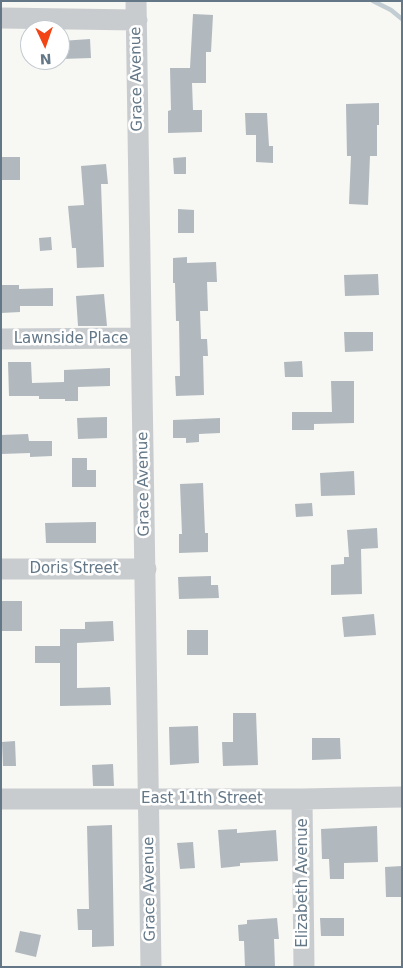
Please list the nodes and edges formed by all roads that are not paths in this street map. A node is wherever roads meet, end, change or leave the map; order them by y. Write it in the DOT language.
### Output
graph roads {
  1 [pos="136,10"];
  2 [pos="1,18"];
  3 [pos="141,338"];
  4 [pos="1,339"];
  5 [pos="1,569"];
  6 [pos="146,569"];
  7 [pos="402,797"];
  8 [pos="1,799"];
  9 [pos="148,799"];
  10 [pos="302,799"];
  11 [pos="151,967"];
  12 [pos="304,967"];
  1 -- 2 [label="street"];
  1 -- 3 [label="street, Grace Avenue"];
  3 -- 4 [label="street, Lawnside Place"];
  3 -- 6 [label="street, Grace Avenue"];
  5 -- 6 [label="street, Doris Street"];
  6 -- 9 [label="street, Grace Avenue"];
  7 -- 10 [label="street, East 11th Street"];
  8 -- 9 [label="street, East 11th Street"];
  9 -- 10 [label="street, East 11th Street"];
  9 -- 11 [label="street, Grace Avenue"];
  10 -- 12 [label="street, Elizabeth Avenue"];
}
